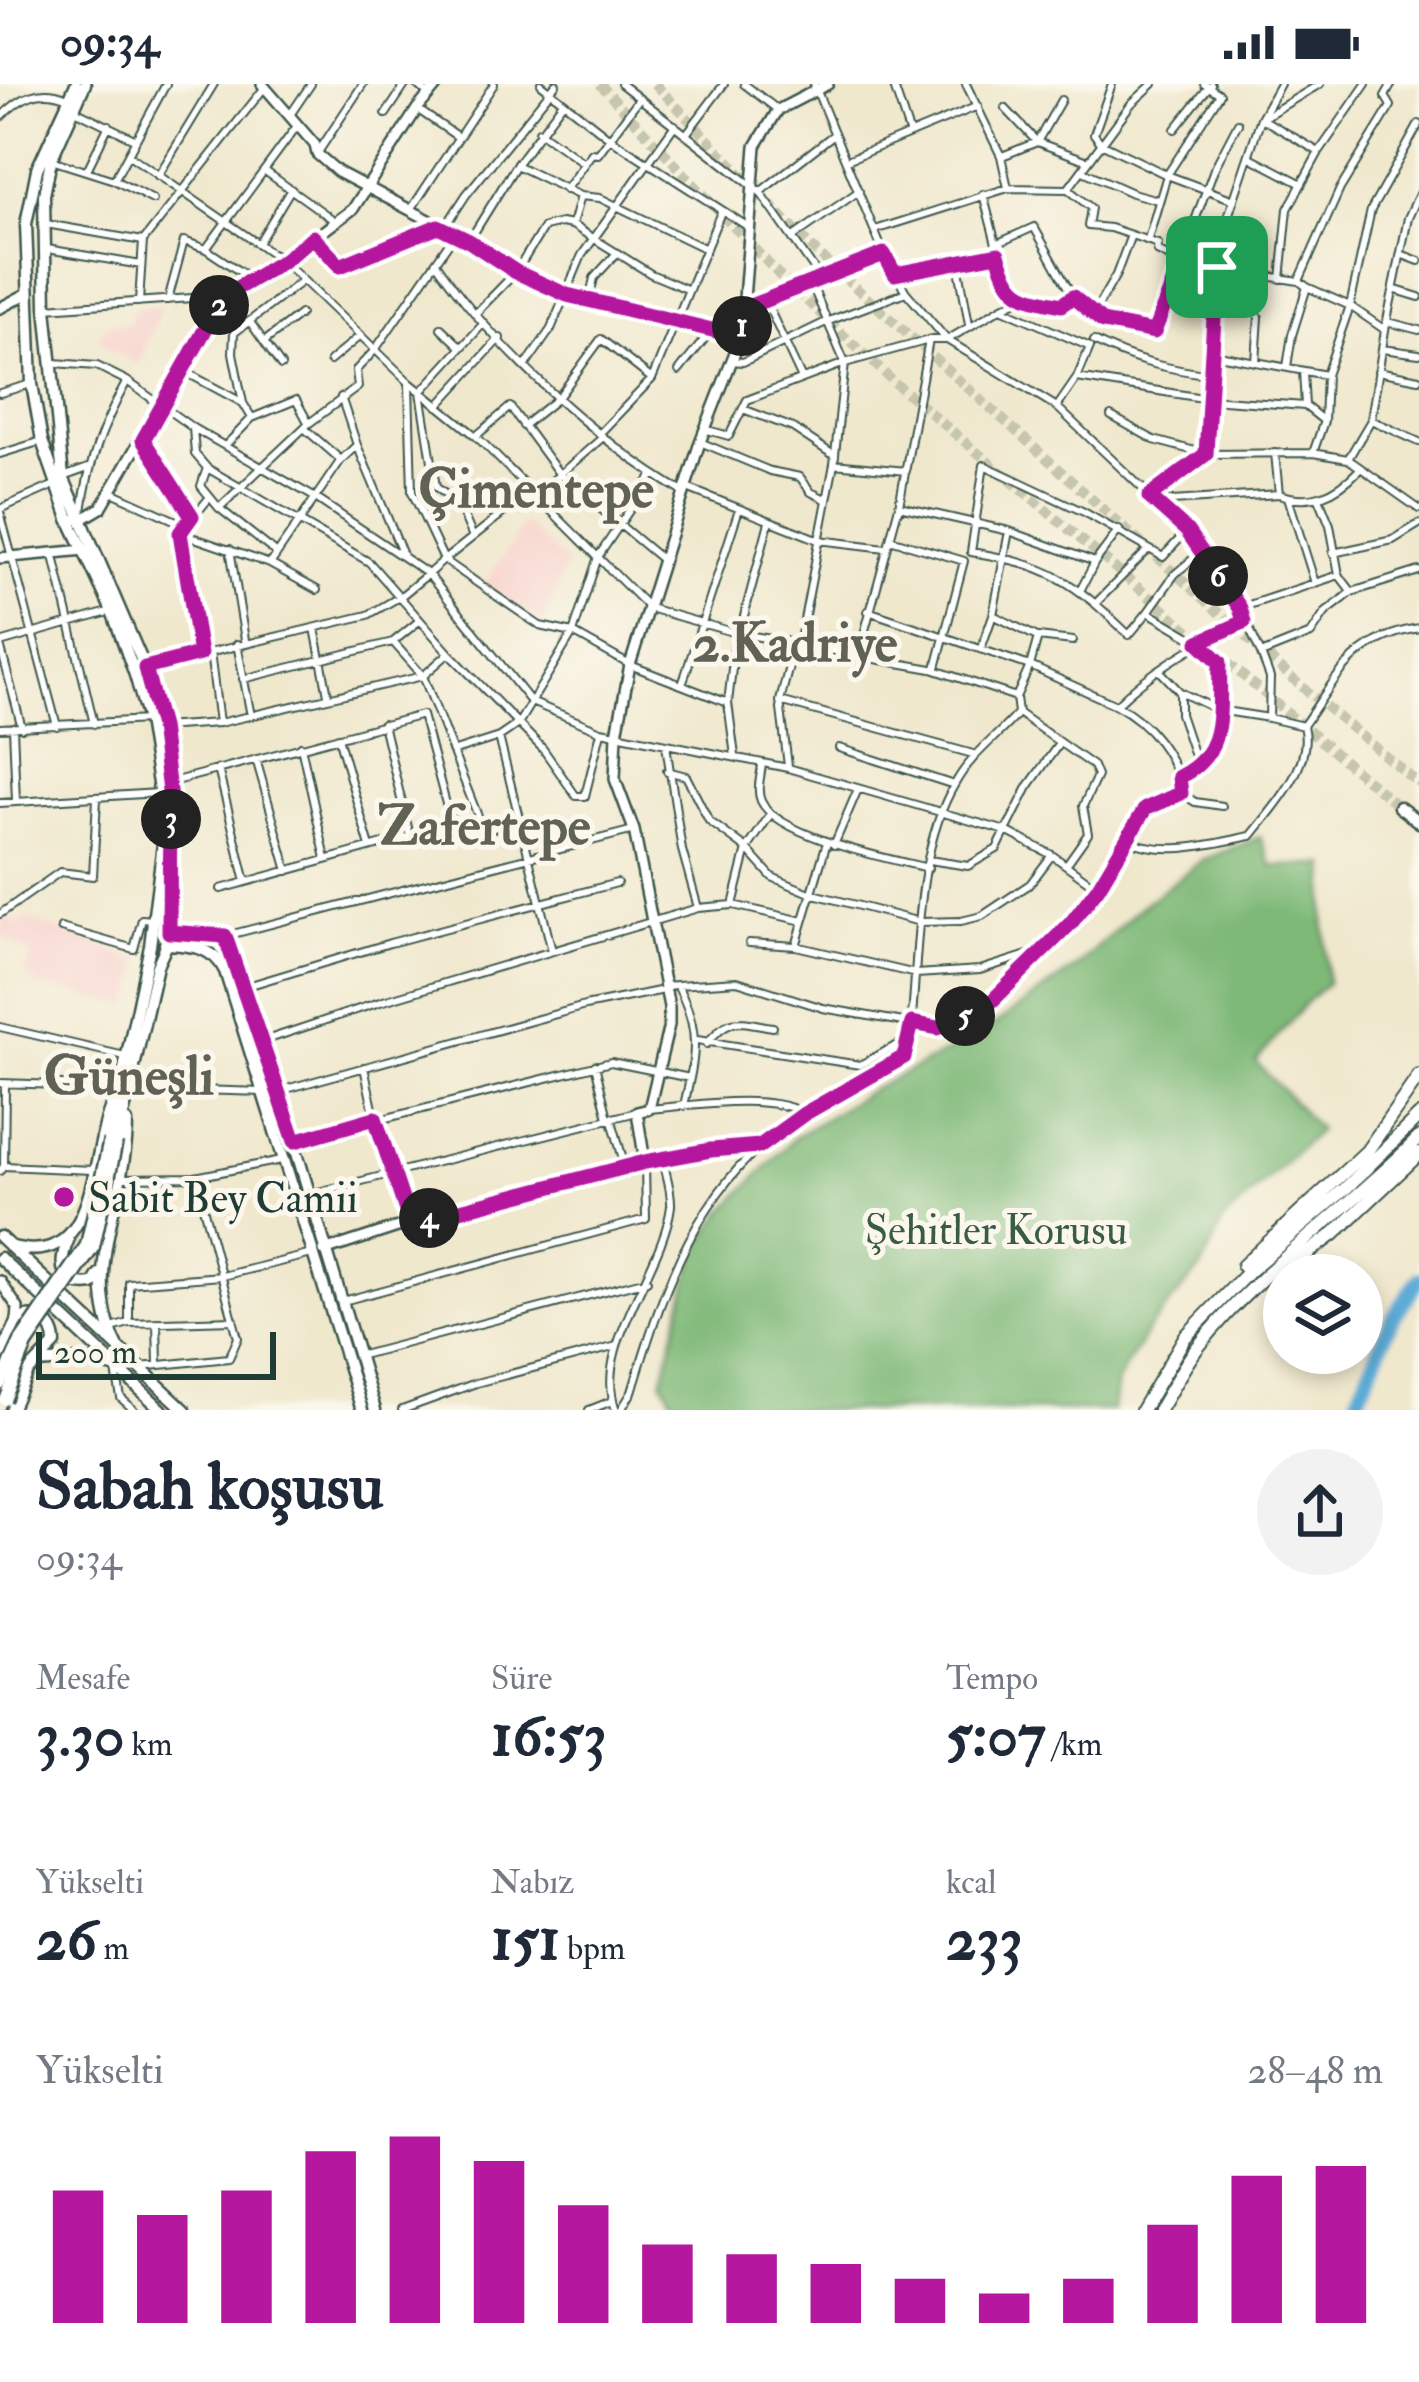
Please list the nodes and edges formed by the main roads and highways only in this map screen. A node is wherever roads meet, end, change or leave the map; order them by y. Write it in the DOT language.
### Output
graph roads {
  1 [pos="76,84"];
  2 [pos="85,84"];
  3 [pos="71,104"];
  4 [pos="60,480"];
  5 [pos="75,519"];
  6 [pos="165,788"];
  7 [pos="1399,807"];
  8 [pos="1419,823"];
  9 [pos="151,933"];
  10 [pos="168,938"];
  11 [pos="1419,1076"];
  12 [pos="126,1092"];
  13 [pos="1419,1116"];
  14 [pos="1419,1138"];
  15 [pos="113,1141"];
  16 [pos="1419,1154"];
  17 [pos="68,1240"];
  18 [pos="4,1242"];
  19 [pos="52,1248"];
  20 [pos="322,1252"];
  21 [pos="0,1258"];
  22 [pos="24,1260"];
  23 [pos="104,1262"];
  24 [pos="21,1278"];
  25 [pos="1258,1284"];
  26 [pos="74,1307"];
  27 [pos="17,1322"];
  28 [pos="71,1327"];
  29 [pos="1185,1337"];
  30 [pos="55,1344"];
  31 [pos="118,1347"];
  32 [pos="34,1364"];
  33 [pos="115,1367"];
  34 [pos="0,1385"];
  35 [pos="6,1407"];
  36 [pos="162,1410"];
  37 [pos="184,1410"];
  38 [pos="362,1410"];
  39 [pos="375,1410"];
  40 [pos="1142,1410"];
  41 [pos="1159,1410"];
  1 -- 3 [label="main road"];
  2 -- 3 [label="main road"];
  3 -- 4 [label="main road"];
  3 -- 4 [label="main road"];
  4 -- 5 [label="main road"];
  5 -- 6 [label="main road"];
  5 -- 6 [label="main road"];
  6 -- 9 [label="main road"];
  6 -- 10 [label="main road"];
  7 -- 8 [label="main road"];
  9 -- 10 [label="main road"];
  9 -- 12 [label="main road"];
  10 -- 12 [label="main road"];
  10 -- 20 [label="main road"];
  10 -- 20 [label="main road"];
  11 -- 29 [label="highway"];
  12 -- 15 [label="main road"];
  12 -- 17 [label="main road"];
  12 -- 23 [label="main road"];
  13 -- 29 [label="highway"];
  14 -- 25 [label="highway"];
  15 -- 34 [label="main road, bridge"];
  15 -- 35 [label="main road, bridge"];
  16 -- 25 [label="highway"];
  17 -- 19 [label="main road"];
  17 -- 23 [label="main road"];
  18 -- 19 [label="main road"];
  18 -- 22 [label="main road"];
  19 -- 22 [label="main road"];
  20 -- 38 [label="main road"];
  20 -- 39 [label="main road"];
  21 -- 24 [label="main road"];
  22 -- 24 [label="main road"];
  22 -- 26 [label="main road"];
  23 -- 31 [label="main road"];
  24 -- 28 [label="main road"];
  25 -- 41 [label="highway"];
  26 -- 28 [label="main road"];
  26 -- 31 [label="main road"];
  27 -- 30 [label="main road"];
  28 -- 30 [label="main road"];
  28 -- 33 [label="main road"];
  29 -- 40 [label="highway"];
  30 -- 32 [label="main road"];
  31 -- 37 [label="main road"];
  32 -- 33 [label="main road"];
  32 -- 35 [label="main road"];
  33 -- 36 [label="main road"];
}
